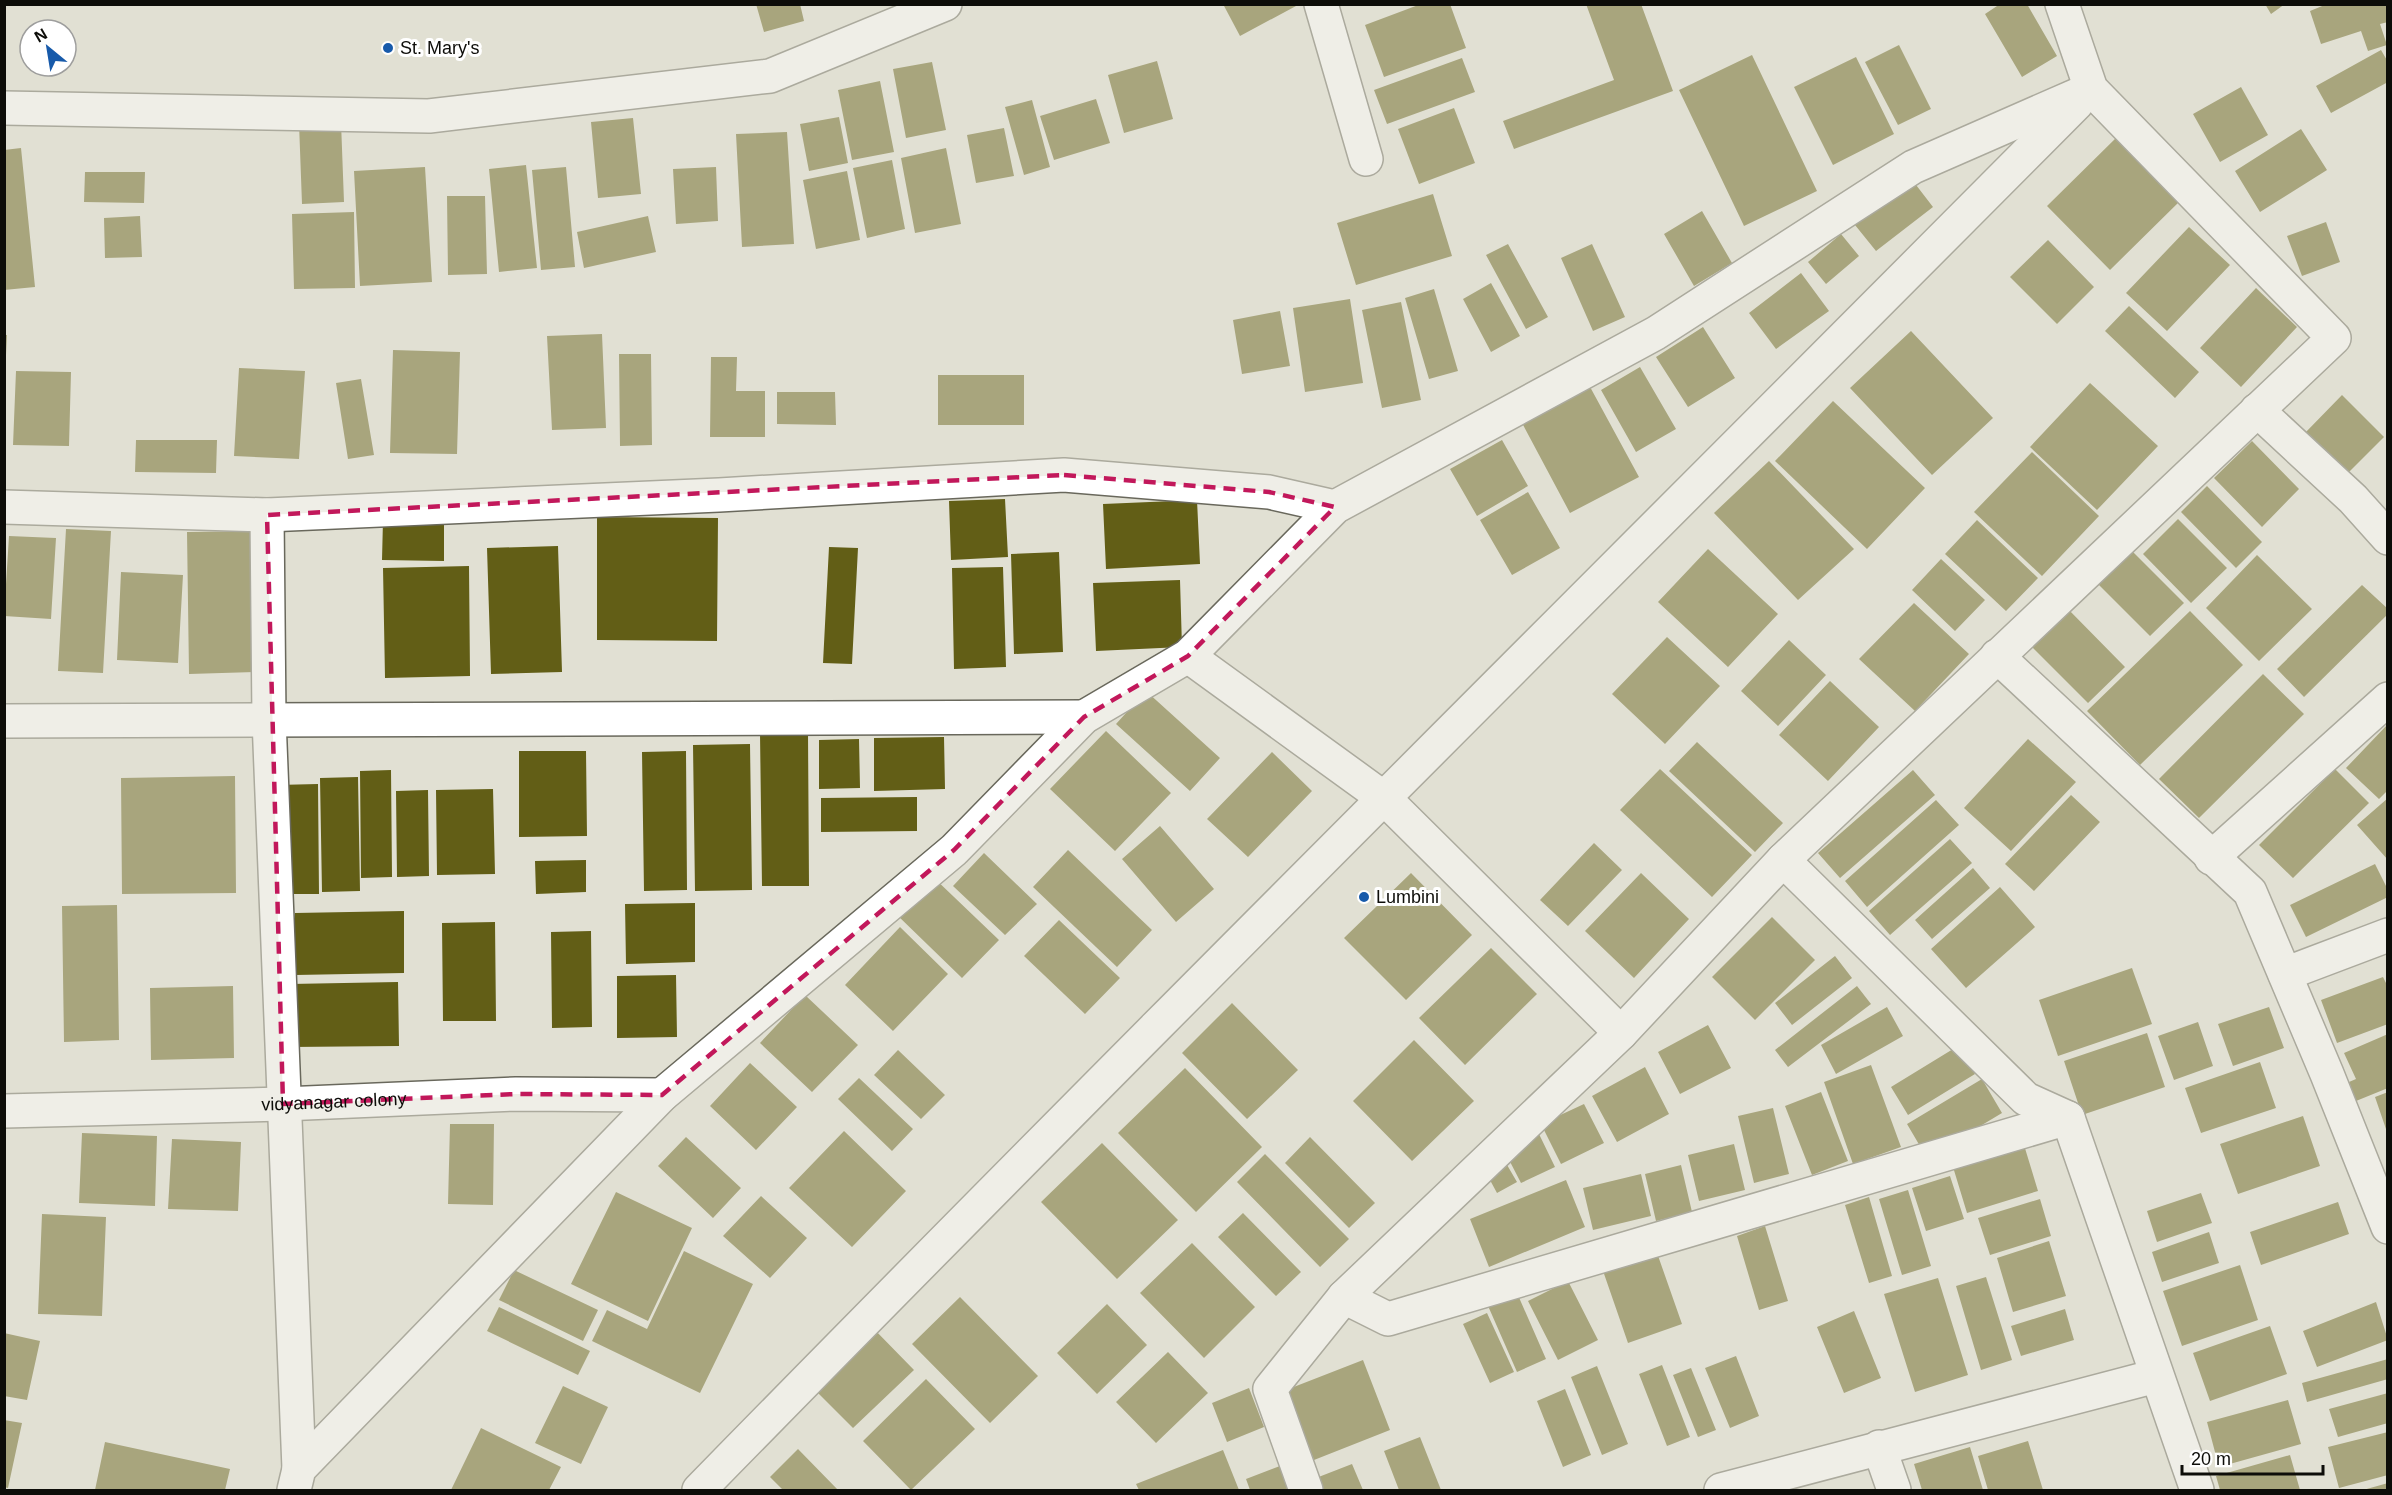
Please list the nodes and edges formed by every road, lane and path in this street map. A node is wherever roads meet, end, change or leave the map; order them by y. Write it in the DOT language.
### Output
graph roads {
  1 [pos="945,4"];
  2 [pos="1321,4"];
  3 [pos="2062,4"];
  4 [pos="2091,89"];
  5 [pos="4,108"];
  6 [pos="1366,159"];
  7 [pos="2258,410"];
  8 [pos="4,507"];
  9 [pos="1335,507"];
  10 [pos="267,515"];
  11 [pos="2388,538"];
  12 [pos="1188,656"];
  13 [pos="1997,656"];
  14 [pos="2388,699"];
  15 [pos="1084,717"];
  16 [pos="269,719"];
  17 [pos="4,721"];
  18 [pos="1385,799"];
  19 [pos="2211,858"];
  20 [pos="1784,860"];
  21 [pos="2388,935"];
  22 [pos="2285,974"];
  23 [pos="1621,1033"];
  24 [pos="662,1095"];
  25 [pos="282,1104"];
  26 [pos="4,1111"];
  27 [pos="2068,1118"];
  28 [pos="2388,1227"];
  29 [pos="1344,1297"];
  30 [pos="2156,1376"];
  31 [pos="1879,1447"];
  32 [pos="297,1480"];
  33 [pos="699,1491"];
  34 [pos="1306,1491"];
  35 [pos="1721,1491"];
  36 [pos="1894,1491"];
  37 [pos="2197,1491"];
  1 -- 5 [label="street"];
  2 -- 6 [label="street"];
  3 -- 4 [label="street"];
  4 -- 7 [label="street"];
  4 -- 9 [label="street"];
  4 -- 18 [label="street"];
  7 -- 11 [label="street"];
  7 -- 13 [label="street"];
  8 -- 10 [label="street"];
  9 -- 10 [label="street"];
  9 -- 12 [label="street"];
  10 -- 16 [label="street"];
  12 -- 15 [label="street"];
  12 -- 18 [label="street"];
  13 -- 19 [label="street"];
  13 -- 20 [label="street"];
  14 -- 19 [label="street"];
  15 -- 16 [label="street"];
  15 -- 24 [label="street"];
  16 -- 17 [label="street"];
  16 -- 25 [label="street"];
  18 -- 23 [label="street"];
  18 -- 33 [label="street"];
  19 -- 22 [label="street"];
  20 -- 23 [label="street"];
  20 -- 27 [label="street"];
  21 -- 22 [label="street"];
  22 -- 28 [label="street"];
  23 -- 29 [label="street"];
  24 -- 25 [label="street, vidyanagar colony"];
  24 -- 32 [label="street"];
  25 -- 26 [label="street, vidyanagar colony"];
  25 -- 32 [label="street"];
  27 -- 29 [label="street"];
  27 -- 30 [label="street"];
  29 -- 34 [label="street"];
  30 -- 31 [label="street"];
  30 -- 37 [label="street"];
  31 -- 35 [label="street"];
  31 -- 36 [label="street"];
}
